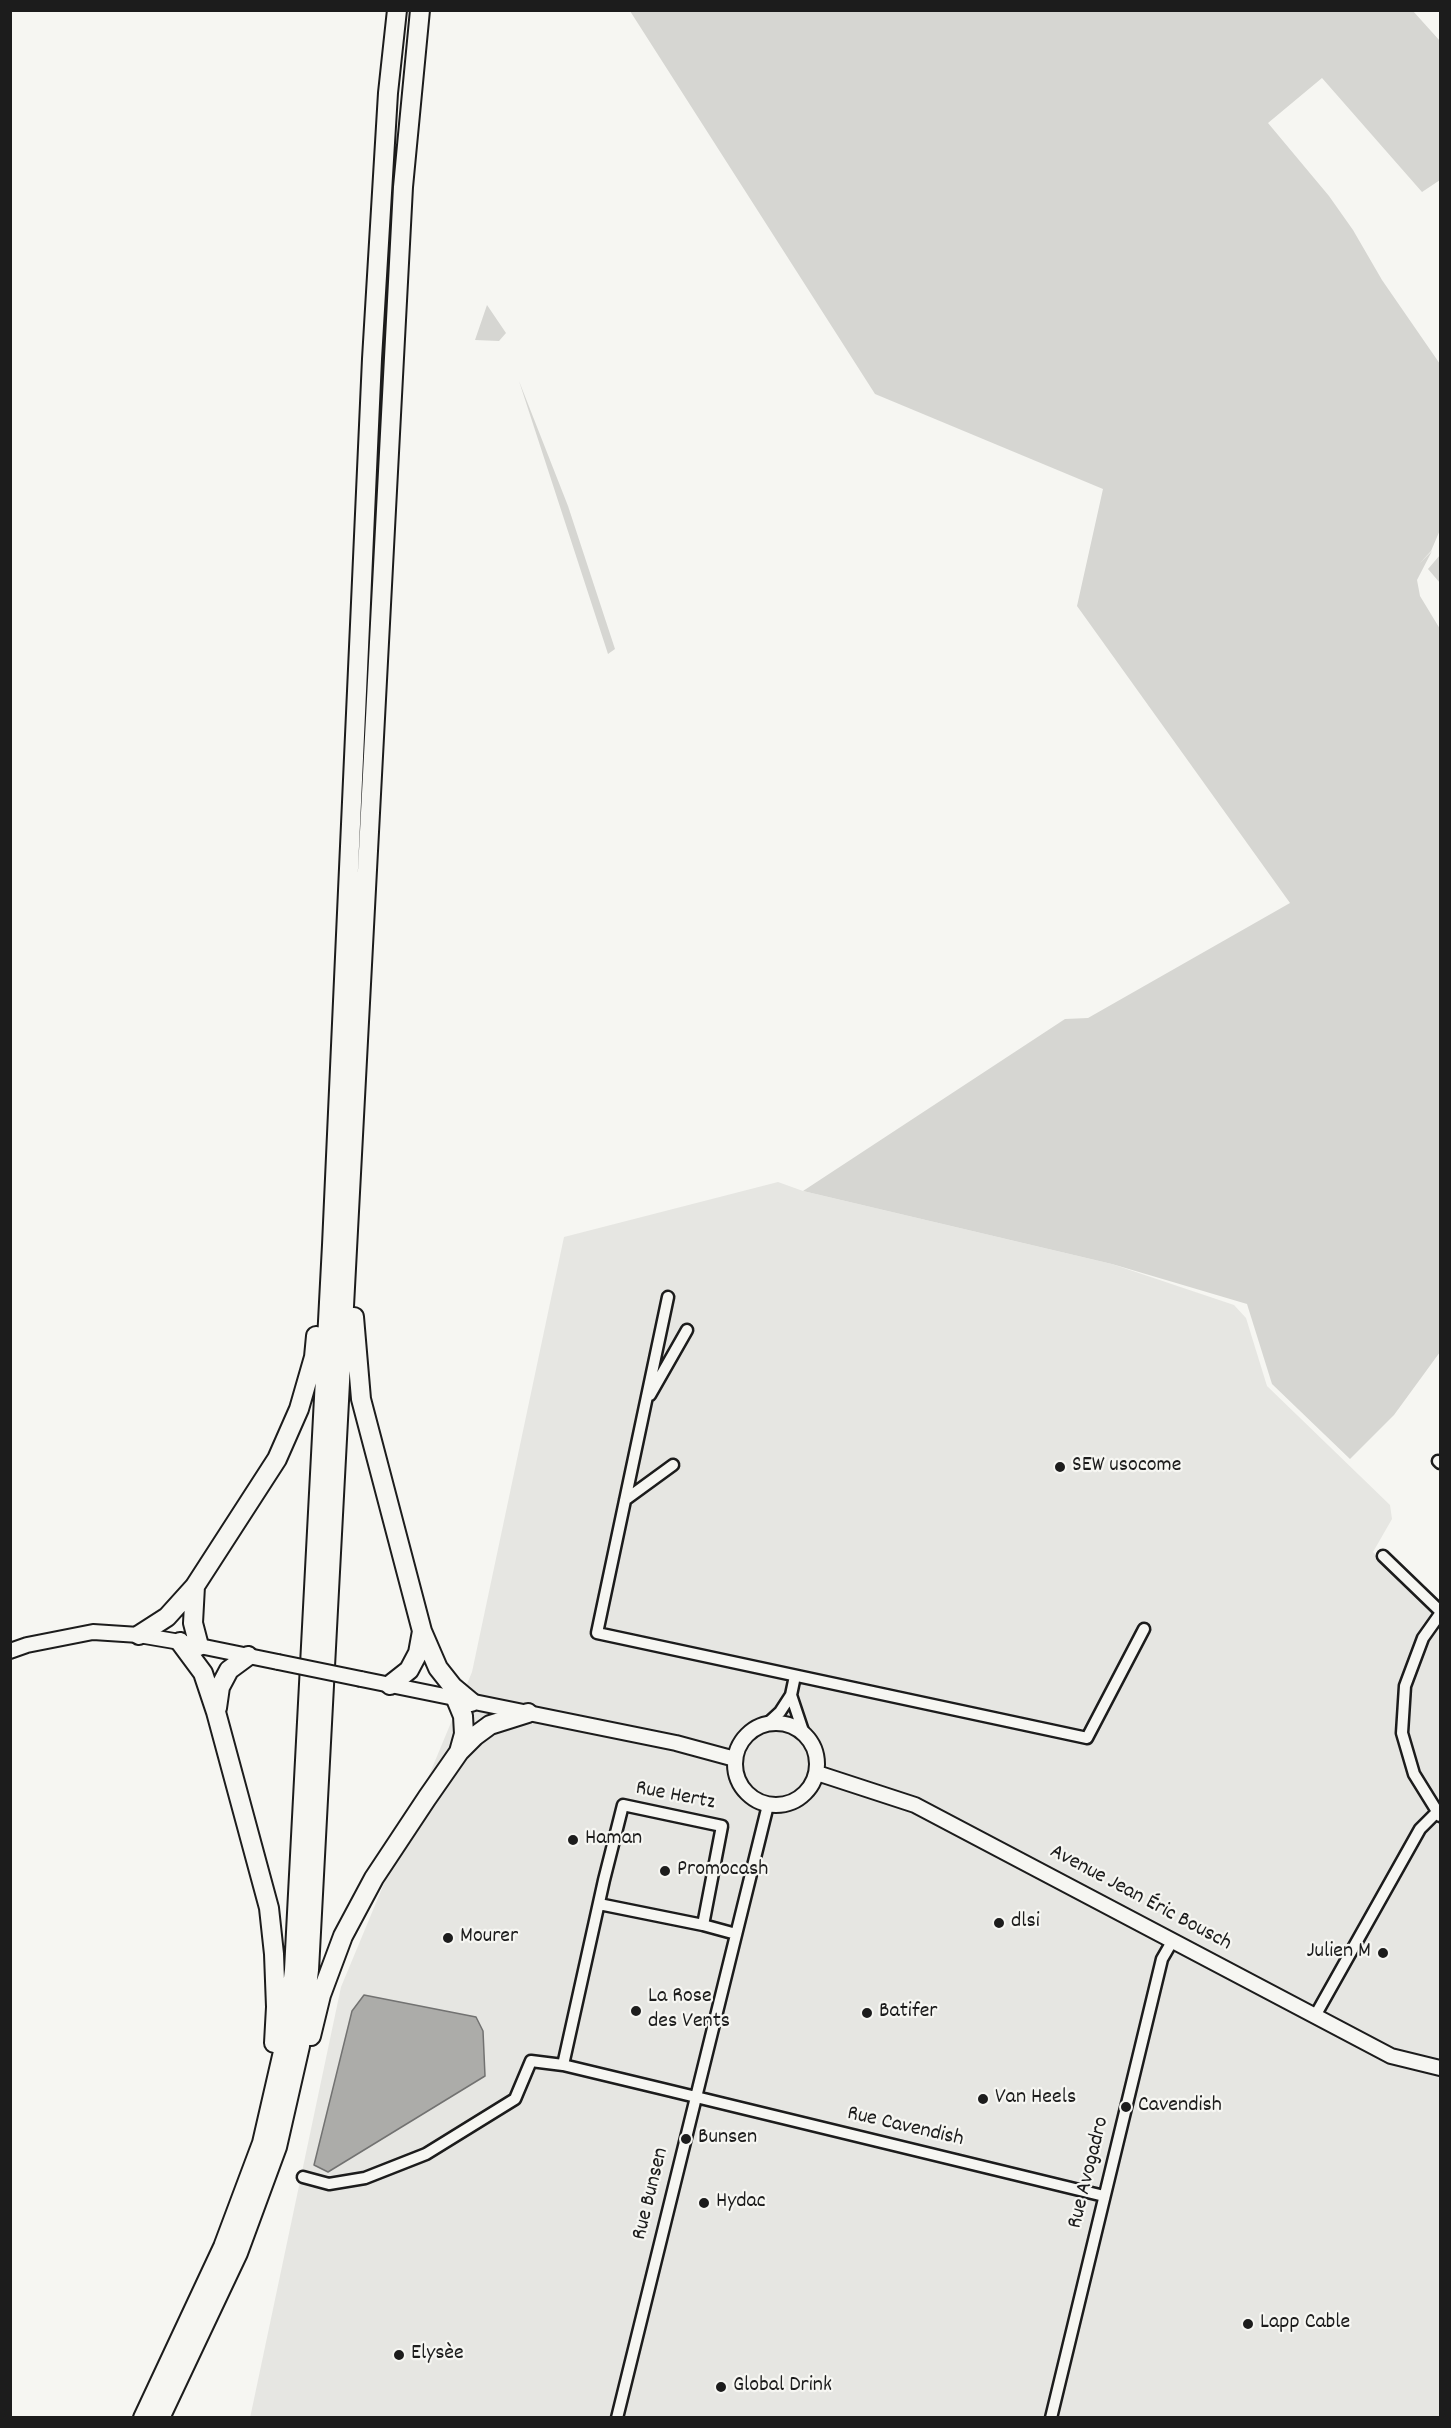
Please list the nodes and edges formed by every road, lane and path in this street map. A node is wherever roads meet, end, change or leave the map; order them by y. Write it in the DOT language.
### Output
graph roads {
  1 [pos="397,10"];
  2 [pos="420,10"];
  3 [pos="351,1170"];
  4 [pos="332,1245"];
  5 [pos="668,1297"];
  6 [pos="687,1330"];
  7 [pos="645,1404"];
  8 [pos="673,1465"];
  9 [pos="624,1500"];
  10 [pos="1383,1556"];
  11 [pos="195,1586"];
  12 [pos="1440,1613"];
  13 [pos="1144,1629"];
  14 [pos="422,1631"];
  15 [pos="140,1635"];
  16 [pos="180,1642"];
  17 [pos="199,1646"];
  18 [pos="10,1651"];
  19 [pos="248,1656"];
  20 [pos="795,1676"];
  21 [pos="390,1685"];
  22 [pos="791,1695"];
  23 [pos="463,1700"];
  24 [pos="216,1712"];
  25 [pos="528,1713"];
  26 [pos="767,1724"];
  27 [pos="804,1734"];
  28 [pos="459,1752"];
  29 [pos="735,1759"];
  30 [pos="817,1773"];
  31 [pos="768,1805"];
  32 [pos="1439,1814"];
  33 [pos="599,1904"];
  34 [pos="703,1925"];
  35 [pos="736,1934"];
  36 [pos="1173,1940"];
  37 [pos="1315,2016"];
  38 [pos="563,2065"];
  39 [pos="1440,2068"];
  40 [pos="696,2098"];
  41 [pos="269,2145"];
  42 [pos="303,2177"];
  43 [pos="1104,2196"];
  44 [pos="143,2418"];
  45 [pos="160,2418"];
  46 [pos="617,2418"];
  47 [pos="1051,2418"];
  1 -- 4 [label="highway"];
  2 -- 3 [label="highway"];
  3 -- 14 [label="highway"];
  3 -- 41 [label="highway"];
  4 -- 11 [label="highway"];
  4 -- 41 [label="highway"];
  5 -- 7 [label="street"];
  6 -- 7 [label="street"];
  7 -- 9 [label="street"];
  8 -- 9 [label="street"];
  9 -- 20 [label="street"];
  10 -- 12 [label="street"];
  11 -- 15 [label="highway"];
  11 -- 17 [label="highway"];
  12 -- 32 [label="street"];
  13 -- 20 [label="street"];
  14 -- 21 [label="highway"];
  14 -- 23 [label="highway"];
  15 -- 16 [label="main road"];
  15 -- 18 [label="main road"];
  16 -- 17 [label="main road"];
  16 -- 24 [label="highway"];
  17 -- 19 [label="main road"];
  19 -- 21 [label="main road, bridge"];
  19 -- 24 [label="highway"];
  20 -- 22 [label="street"];
  21 -- 23 [label="main road"];
  22 -- 26 [label="street"];
  22 -- 27 [label="street"];
  23 -- 25 [label="main road"];
  23 -- 28 [label="highway"];
  24 -- 41 [label="highway"];
  25 -- 28 [label="highway"];
  25 -- 29 [label="main road"];
  26 -- 27 [label="main road"];
  26 -- 29 [label="main road"];
  27 -- 30 [label="main road"];
  28 -- 41 [label="highway"];
  29 -- 31 [label="main road"];
  30 -- 31 [label="main road"];
  30 -- 36 [label="main road, Avenue Jean Éric Bousch"];
  31 -- 35 [label="street, Rue Bunsen"];
  32 -- 37 [label="street"];
  33 -- 34 [label="street"];
  33 -- 34 [label="street, Rue Hertz"];
  33 -- 38 [label="street, Rue Hertz"];
  34 -- 35 [label="street"];
  35 -- 40 [label="street, Rue Bunsen"];
  36 -- 37 [label="main road, Avenue Jean Éric Bousch"];
  36 -- 43 [label="street, Rue Avogadro"];
  37 -- 39 [label="main road, Avenue Jean Éric Bousch"];
  38 -- 40 [label="street"];
  38 -- 42 [label="street"];
  40 -- 43 [label="street, Rue Cavendish"];
  40 -- 46 [label="street, Rue Bunsen"];
  41 -- 44 [label="highway"];
  41 -- 45 [label="highway"];
  43 -- 47 [label="street, Rue Avogadro"];
}
